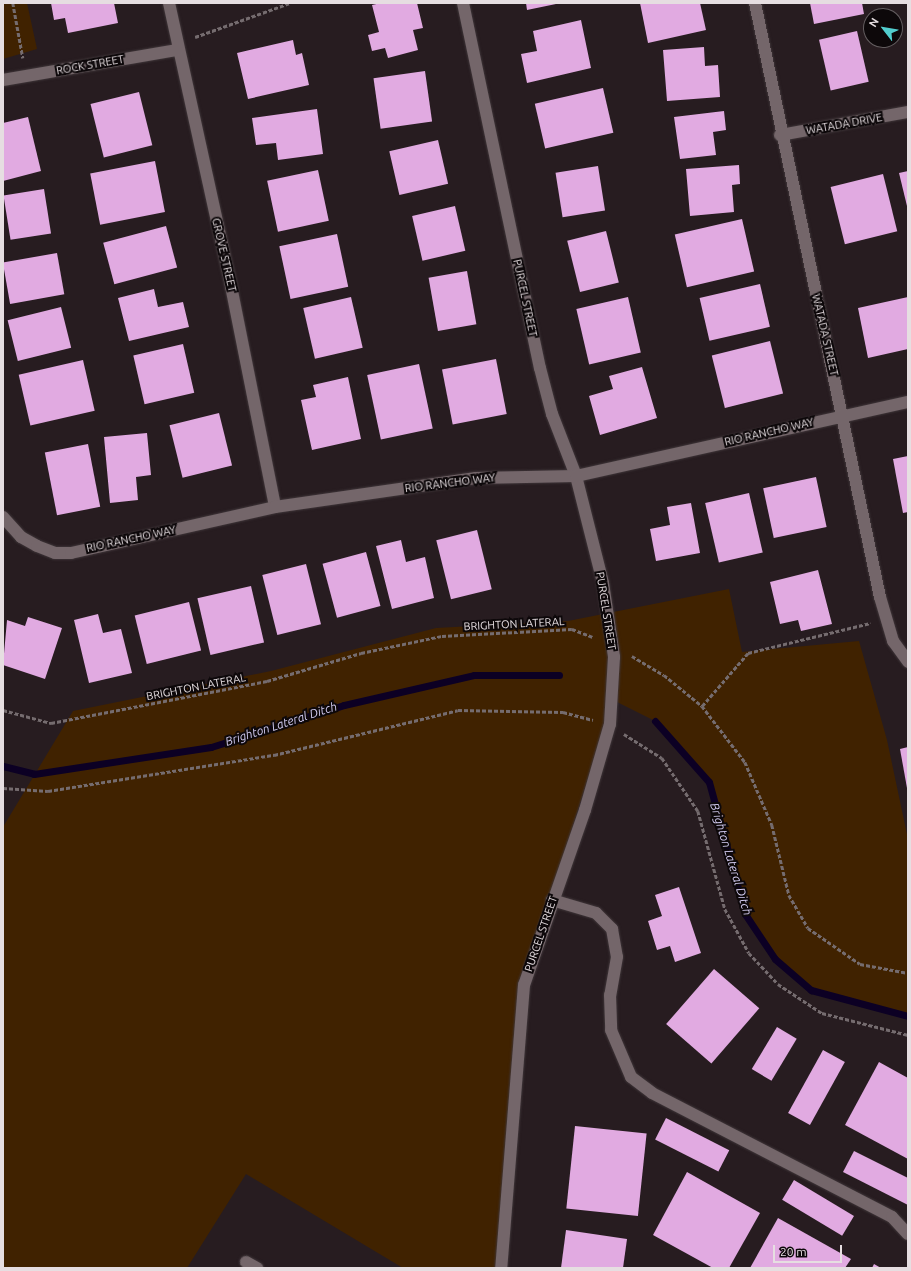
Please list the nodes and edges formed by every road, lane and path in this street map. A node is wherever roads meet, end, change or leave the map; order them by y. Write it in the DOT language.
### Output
graph roads {
  1 [pos="13,3"];
  2 [pos="169,3"];
  3 [pos="290,3"];
  4 [pos="463,3"];
  5 [pos="755,3"];
  6 [pos="177,50"];
  7 [pos="27,76"];
  8 [pos="3,80"];
  9 [pos="908,112"];
  10 [pos="780,135"];
  11 [pos="908,402"];
  12 [pos="843,415"];
  13 [pos="576,476"];
  14 [pos="275,507"];
  15 [pos="3,517"];
  16 [pos="886,619"];
  17 [pos="613,645"];
  18 [pos="908,662"];
  19 [pos="702,706"];
  20 [pos="3,710"];
  21 [pos="610,724"];
  22 [pos="3,788"];
  23 [pos="552,900"];
  24 [pos="908,974"];
  25 [pos="908,1035"];
  26 [pos="908,1234"];
  27 [pos="246,1262"];
  28 [pos="257,1268"];
  29 [pos="501,1268"];
  1 -- 7 [label="path"];
  2 -- 6 [label="street, GROVE STREET"];
  3 -- 6 [label="path"];
  4 -- 13 [label="street, PURCEL STREET"];
  5 -- 10 [label="street, WATADA STREET"];
  6 -- 7 [label="street, ROCK STREET"];
  6 -- 14 [label="street, GROVE STREET"];
  7 -- 8 [label="street, ROCK STREET"];
  9 -- 10 [label="street, WATADA DRIVE"];
  10 -- 12 [label="street, WATADA STREET"];
  11 -- 12 [label="street, RIO RANCHO WAY"];
  12 -- 13 [label="street, RIO RANCHO WAY"];
  12 -- 16 [label="street, WATADA STREET"];
  13 -- 14 [label="street, RIO RANCHO WAY"];
  13 -- 17 [label="street, PURCEL STREET"];
  14 -- 15 [label="street, RIO RANCHO WAY"];
  16 -- 18 [label="street, WATADA STREET"];
  16 -- 19 [label="path"];
  17 -- 19 [label="path, BRIGHTON LATERAL"];
  17 -- 20 [label="path, BRIGHTON LATERAL"];
  17 -- 21 [label="street, PURCEL STREET"];
  19 -- 24 [label="path, BRIGHTON LATERAL"];
  21 -- 22 [label="path"];
  21 -- 23 [label="street, PURCEL STREET"];
  21 -- 25 [label="path"];
  23 -- 26 [label="street"];
  23 -- 29 [label="street, PURCEL STREET"];
  27 -- 28 [label="street"];
}
